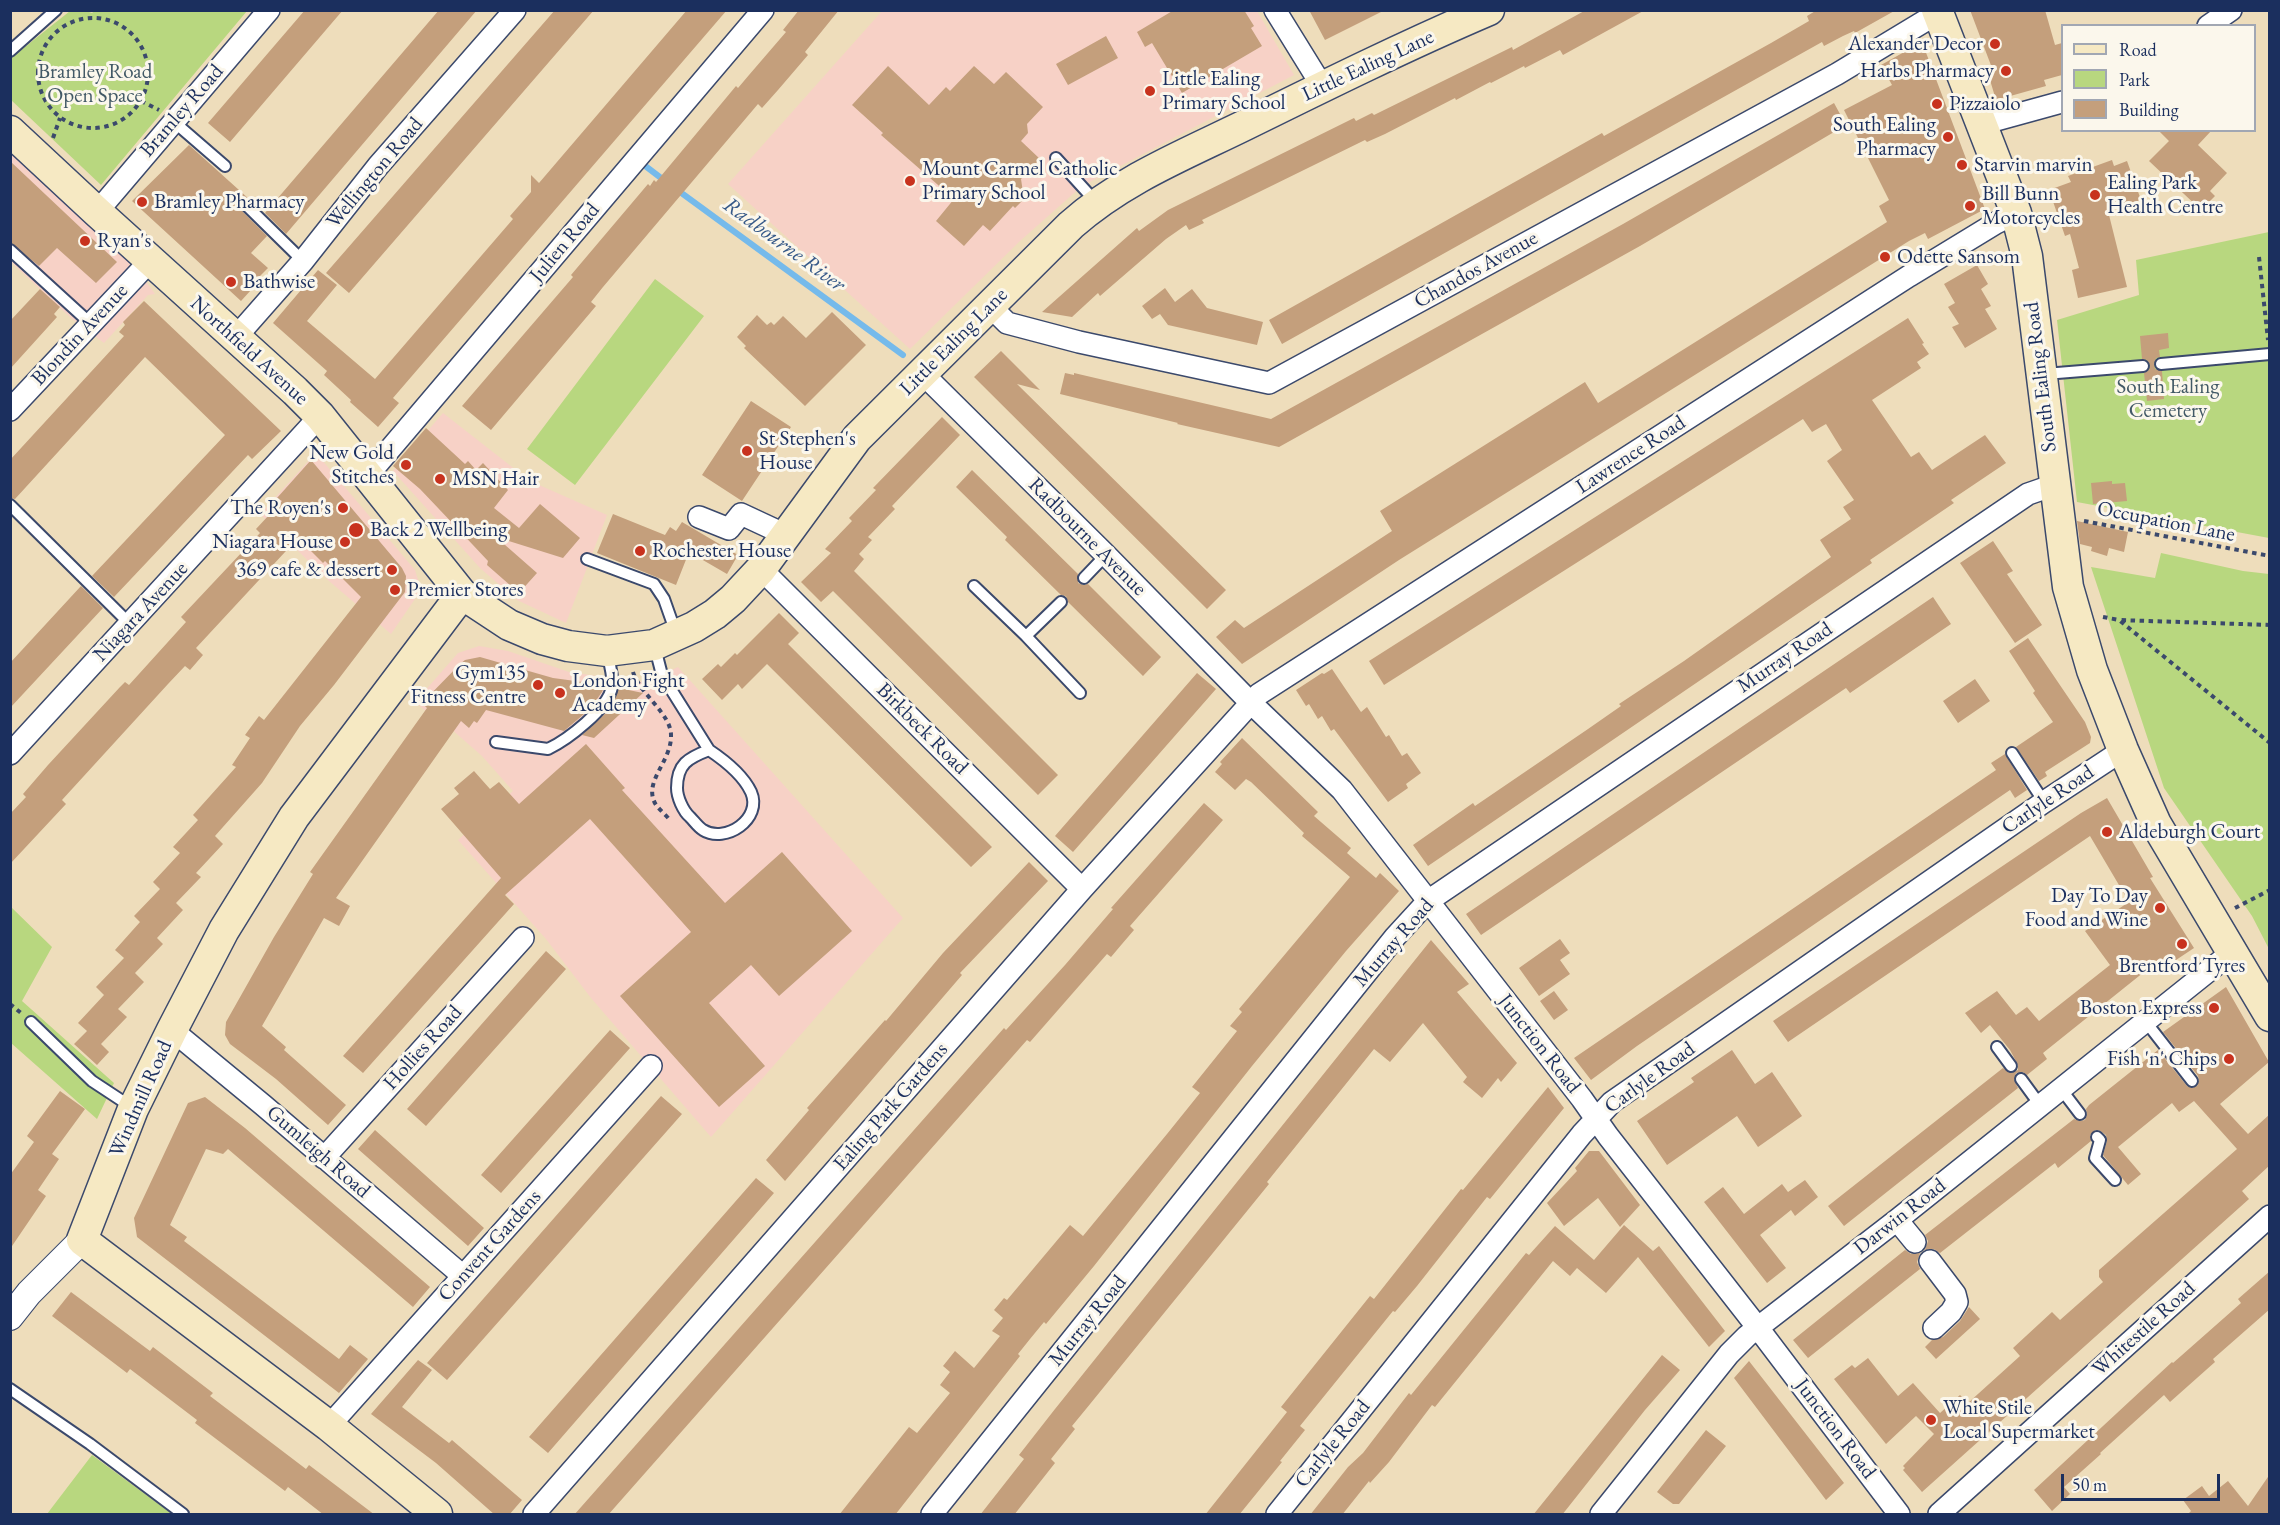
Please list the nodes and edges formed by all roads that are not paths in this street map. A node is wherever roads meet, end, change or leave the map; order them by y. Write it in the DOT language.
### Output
graph roads {
  1 [pos="57,10"];
  2 [pos="269,10"];
  3 [pos="515,10"];
  4 [pos="763,10"];
  5 [pos="1275,10"];
  6 [pos="1490,10"];
  7 [pos="2231,10"];
  8 [pos="1938,12"];
  9 [pos="2211,24"];
  10 [pos="10,51"];
  11 [pos="1322,86"];
  12 [pos="2061,102"];
  13 [pos="173,121"];
  14 [pos="1982,124"];
  15 [pos="10,131"];
  16 [pos="1056,158"];
  17 [pos="225,166"];
  18 [pos="1096,202"];
  19 [pos="247,206"];
  20 [pos="97,212"];
  21 [pos="2016,213"];
  22 [pos="10,250"];
  23 [pos="150,261"];
  24 [pos="303,261"];
  25 [pos="990,306"];
  26 [pos="90,323"];
  27 [pos="236,338"];
  28 [pos="2270,352"];
  29 [pos="2161,364"];
  30 [pos="2143,366"];
  31 [pos="922,374"];
  32 [pos="2041,374"];
  33 [pos="10,410"];
  34 [pos="320,416"];
  35 [pos="368,475"];
  36 [pos="2054,485"];
  37 [pos="10,505"];
  38 [pos="699,517"];
  39 [pos="786,535"];
  40 [pos="1106,555"];
  41 [pos="587,559"];
  42 [pos="761,569"];
  43 [pos="1084,578"];
  44 [pos="974,586"];
  45 [pos="462,594"];
  46 [pos="1061,602"];
  47 [pos="130,624"];
  48 [pos="1026,636"];
  49 [pos="666,640"];
  50 [pos="607,651"];
  51 [pos="1080,693"];
  52 [pos="1250,702"];
  53 [pos="496,742"];
  54 [pos="709,750"];
  55 [pos="2123,750"];
  56 [pos="2012,753"];
  57 [pos="10,754"];
  58 [pos="2044,802"];
  59 [pos="1082,889"];
  60 [pos="1428,900"];
  61 [pos="523,938"];
  62 [pos="2232,953"];
  63 [pos="2270,1016"];
  64 [pos="31,1022"];
  65 [pos="2146,1022"];
  66 [pos="172,1030"];
  67 [pos="1997,1047"];
  68 [pos="651,1066"];
  69 [pos="2011,1066"];
  70 [pos="2021,1079"];
  71 [pos="2192,1081"];
  72 [pos="2061,1089"];
  73 [pos="2040,1105"];
  74 [pos="133,1109"];
  75 [pos="2080,1114"];
  76 [pos="1595,1118"];
  77 [pos="2097,1137"];
  78 [pos="324,1158"];
  79 [pos="2115,1180"];
  80 [pos="2270,1216"];
  81 [pos="1897,1220"];
  82 [pos="82,1240"];
  83 [pos="1915,1242"];
  84 [pos="1930,1261"];
  85 [pos="463,1276"];
  86 [pos="10,1317"];
  87 [pos="1758,1328"];
  88 [pos="1934,1328"];
  89 [pos="10,1389"];
  90 [pos="329,1426"];
  91 [pos="183,1515"];
  92 [pos="437,1515"];
  93 [pos="534,1515"];
  94 [pos="932,1515"];
  95 [pos="1276,1515"];
  96 [pos="1601,1515"];
  97 [pos="1899,1515"];
  98 [pos="1939,1515"];
  1 -- 10 [label="lane"];
  2 -- 13 [label="street, Bramley Road"];
  3 -- 24 [label="street, Wellington Road"];
  4 -- 35 [label="street, Julien Road"];
  5 -- 11 [label="street"];
  6 -- 11 [label="main road, Little Ealing Lane"];
  7 -- 9 [label="street"];
  8 -- 14 [label="main road, South Ealing Road"];
  8 -- 25 [label="street, Chandos Avenue"];
  11 -- 18 [label="main road, Little Ealing Lane"];
  12 -- 14 [label="street"];
  13 -- 17 [label="lane"];
  13 -- 20 [label="street, Bramley Road"];
  14 -- 21 [label="main road, South Ealing Road"];
  15 -- 20 [label="main road, Northfield Avenue"];
  16 -- 18 [label="lane"];
  18 -- 25 [label="main road, Little Ealing Lane"];
  19 -- 24 [label="lane"];
  20 -- 23 [label="main road, Northfield Avenue"];
  21 -- 32 [label="main road, South Ealing Road"];
  21 -- 52 [label="street, Lawrence Road"];
  22 -- 26 [label="lane"];
  23 -- 26 [label="street, Blondin Avenue"];
  23 -- 27 [label="main road, Northfield Avenue"];
  24 -- 27 [label="street, Wellington Road"];
  25 -- 31 [label="main road, Little Ealing Lane"];
  26 -- 33 [label="street, Blondin Avenue"];
  27 -- 34 [label="main road, Northfield Avenue"];
  28 -- 29 [label="lane"];
  30 -- 32 [label="lane"];
  31 -- 39 [label="main road, Little Ealing Lane"];
  31 -- 40 [label="street, Radbourne Avenue"];
  32 -- 36 [label="main road, South Ealing Road"];
  34 -- 35 [label="main road, Northfield Avenue"];
  34 -- 47 [label="street, Niagara Avenue"];
  35 -- 45 [label="main road, Northfield Avenue"];
  36 -- 55 [label="main road, South Ealing Road"];
  36 -- 60 [label="street, Murray Road"];
  37 -- 47 [label="lane"];
  38 -- 39 [label="street"];
  39 -- 42 [label="main road, Little Ealing Lane"];
  40 -- 43 [label="lane"];
  40 -- 52 [label="street, Radbourne Avenue"];
  41 -- 49 [label="lane"];
  42 -- 49 [label="main road, Little Ealing Lane"];
  42 -- 59 [label="street, Birkbeck Road"];
  44 -- 48 [label="lane"];
  45 -- 50 [label="main road, Little Ealing Lane"];
  45 -- 66 [label="main road, Windmill Road"];
  46 -- 48 [label="lane"];
  47 -- 57 [label="street, Niagara Avenue"];
  48 -- 51 [label="lane"];
  49 -- 50 [label="main road, Little Ealing Lane"];
  49 -- 54 [label="lane"];
  50 -- 53 [label="lane"];
  52 -- 59 [label="street, Ealing Park Gardens"];
  52 -- 60 [label="street, Junction Road"];
  54 -- 54 [label="lane"];
  55 -- 58 [label="street, Carlyle Road"];
  55 -- 62 [label="main road, South Ealing Road"];
  56 -- 58 [label="lane"];
  58 -- 76 [label="street, Carlyle Road"];
  59 -- 93 [label="street, Ealing Park Gardens"];
  60 -- 76 [label="street, Junction Road"];
  60 -- 94 [label="street, Murray Road"];
  61 -- 78 [label="street, Hollies Road"];
  62 -- 63 [label="main road, South Ealing Road"];
  62 -- 65 [label="street, Darwin Road"];
  64 -- 74 [label="lane"];
  65 -- 71 [label="lane"];
  65 -- 72 [label="street, Darwin Road"];
  66 -- 74 [label="main road, Windmill Road"];
  66 -- 78 [label="street, Gumleigh Road"];
  67 -- 69 [label="lane"];
  68 -- 85 [label="street, Convent Gardens"];
  70 -- 73 [label="lane"];
  72 -- 73 [label="street, Darwin Road"];
  72 -- 75 [label="lane"];
  73 -- 81 [label="street, Darwin Road"];
  74 -- 82 [label="main road, Windmill Road"];
  76 -- 87 [label="street, Junction Road"];
  76 -- 95 [label="street, Carlyle Road"];
  77 -- 79 [label="lane"];
  78 -- 85 [label="street, Gumleigh Road"];
  80 -- 98 [label="street, Whitestile Road"];
  81 -- 83 [label="street"];
  81 -- 87 [label="street, Darwin Road"];
  82 -- 86 [label="street"];
  82 -- 90 [label="main road"];
  84 -- 88 [label="street"];
  85 -- 90 [label="street, Convent Gardens"];
  87 -- 96 [label="street, Darwin Road"];
  87 -- 97 [label="street, Junction Road"];
  89 -- 91 [label="lane"];
  90 -- 92 [label="main road"];
}
